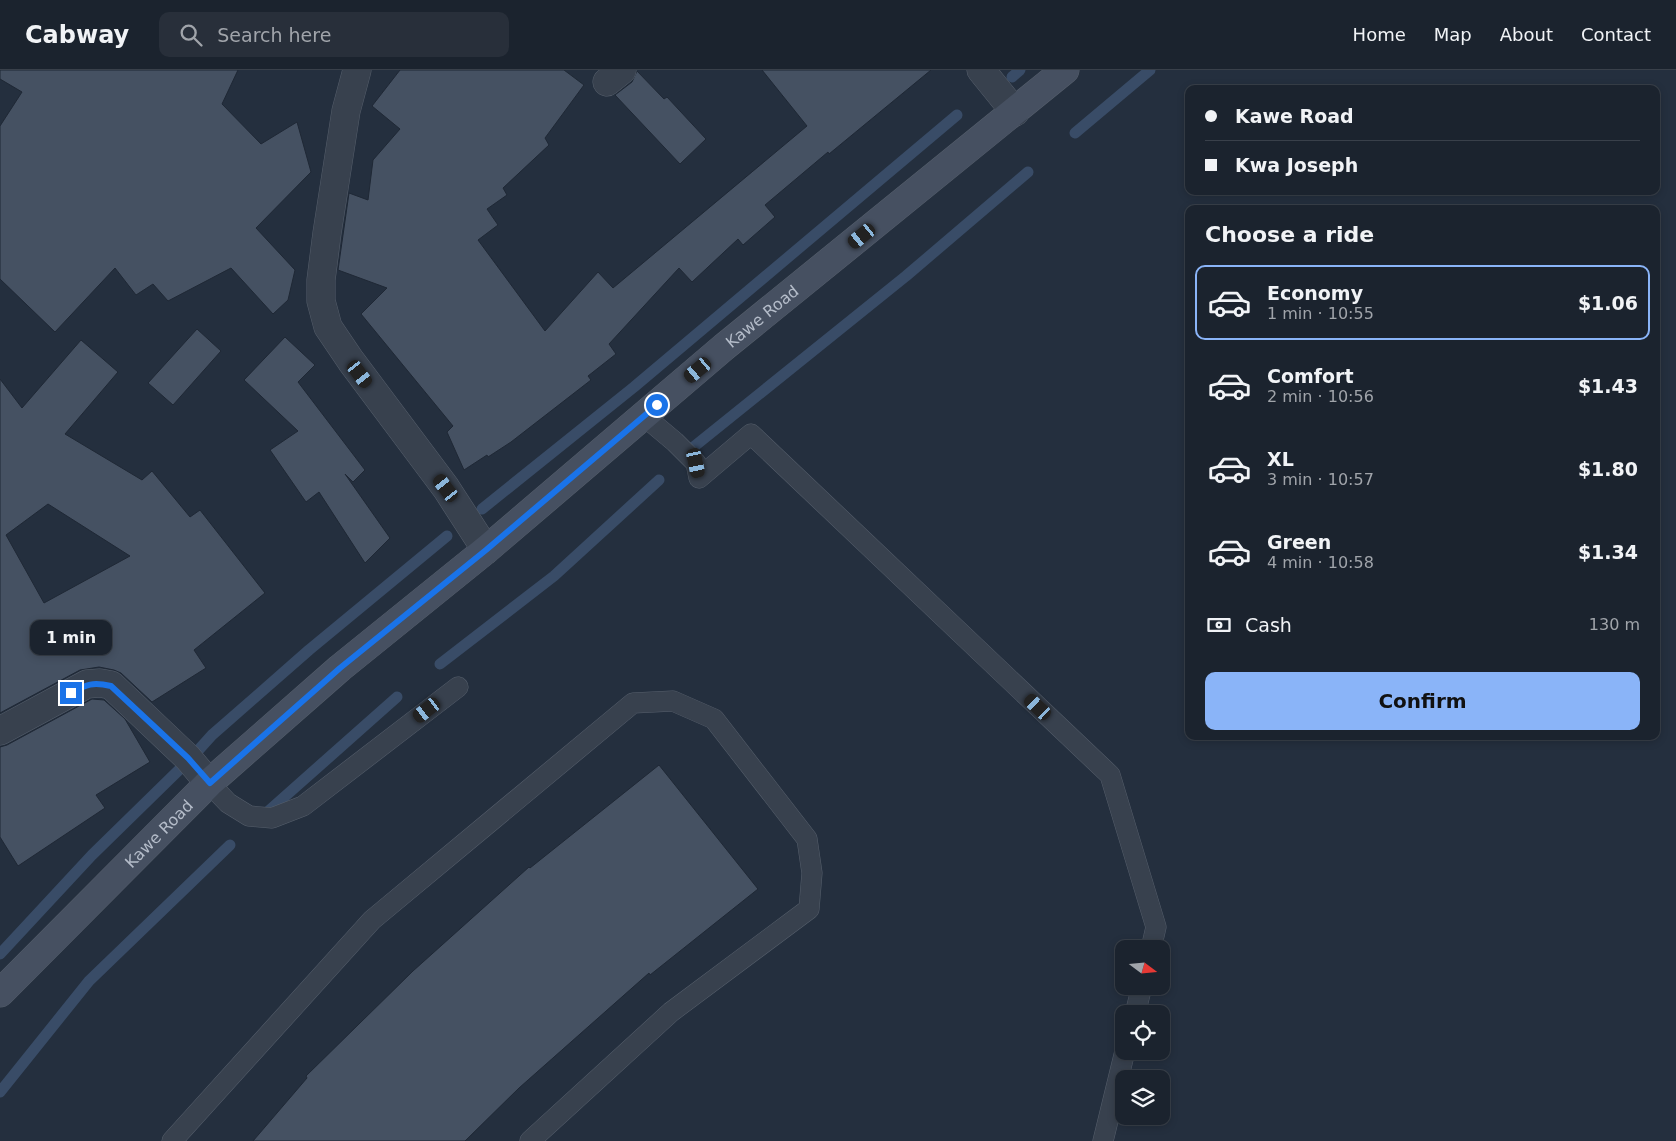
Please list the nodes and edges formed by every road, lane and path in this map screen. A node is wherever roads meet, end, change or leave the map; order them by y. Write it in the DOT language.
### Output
graph roads {
  1 [pos="357,70"];
  2 [pos="981,70"];
  3 [pos="1065,70"];
  4 [pos="1015,112"];
  5 [pos="644,416"];
  6 [pos="486,550"];
  7 [pos="458,687"];
  8 [pos="0,731"];
  9 [pos="210,783"];
  10 [pos="1153,940"];
  11 [pos="0,993"];
  12 [pos="1123,1060"];
  13 [pos="172,1141"];
  14 [pos="530,1141"];
  15 [pos="1103,1141"];
  1 -- 6 [label="street"];
  2 -- 4 [label="street"];
  3 -- 4 [label="main road, Kawe Road"];
  4 -- 5 [label="main road, Kawe Road"];
  5 -- 6 [label="main road, Kawe Road"];
  5 -- 10 [label="lane"];
  6 -- 9 [label="main road, Kawe Road"];
  7 -- 9 [label="lane"];
  8 -- 9 [label="street"];
  9 -- 11 [label="main road, Kawe Road"];
  12 -- 15 [label="lane"];
  13 -- 14 [label="lane"];
}
